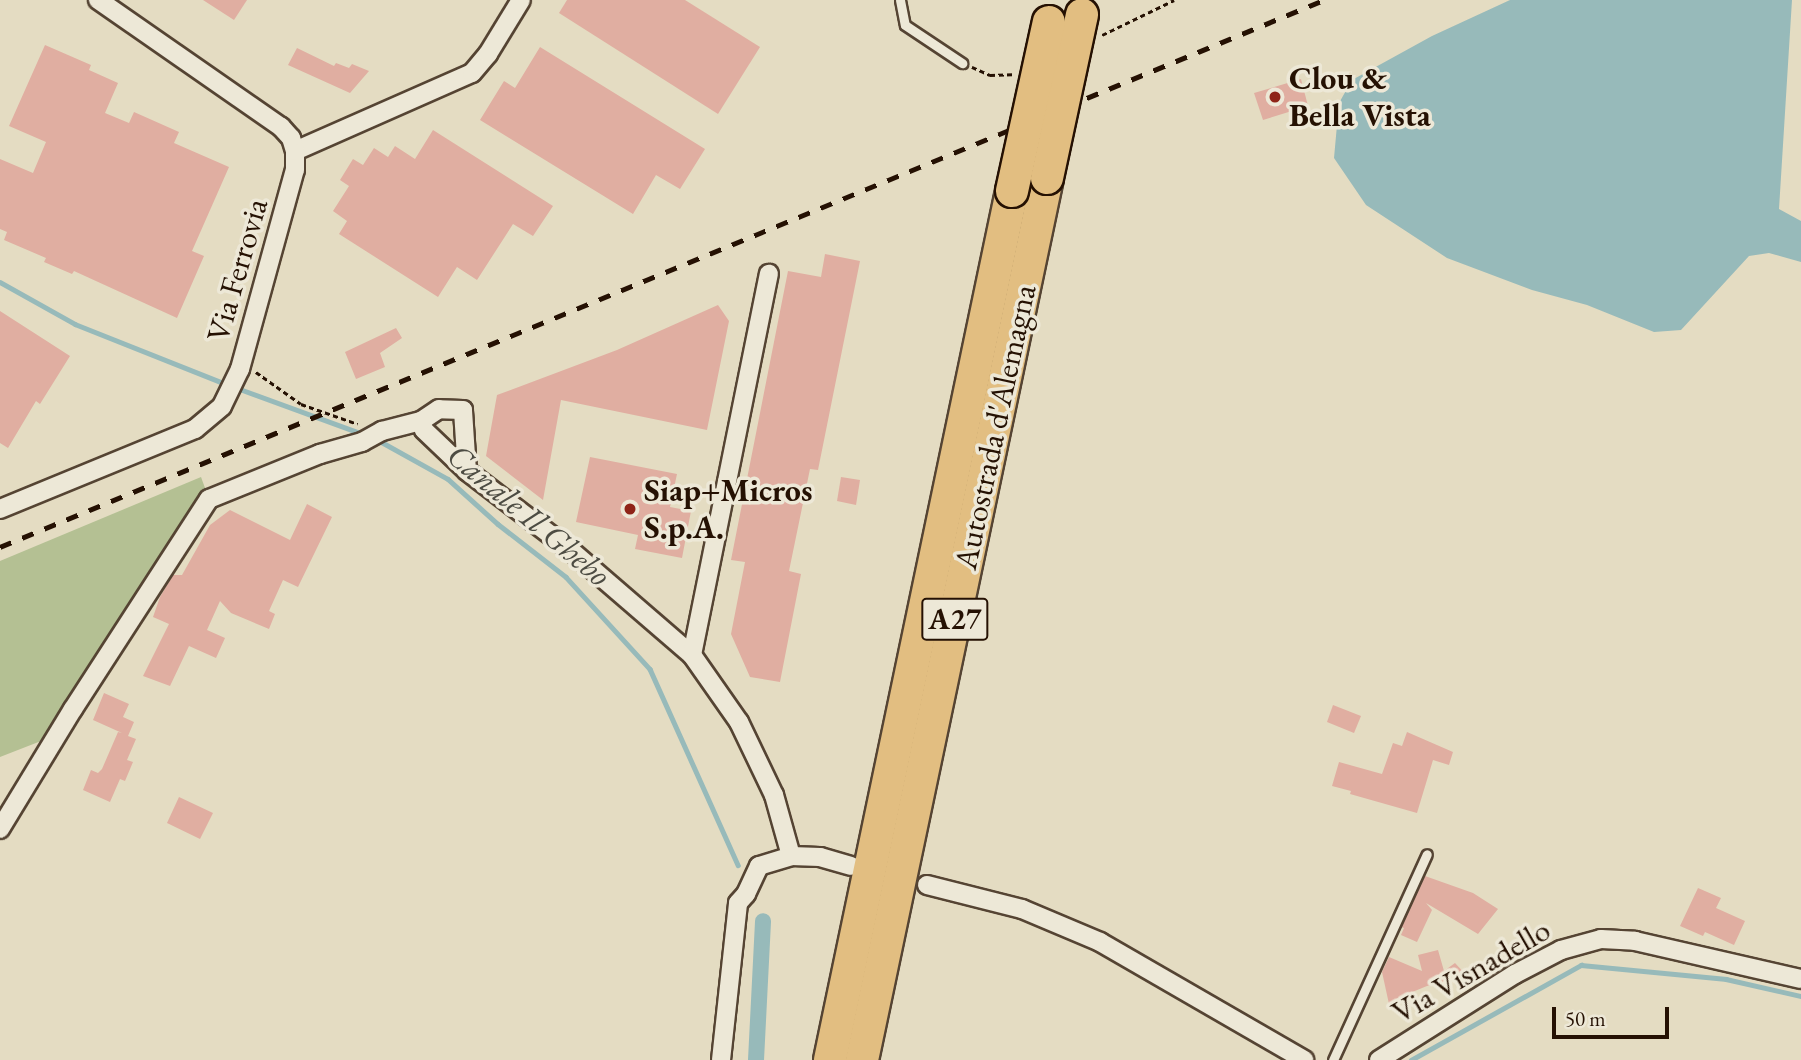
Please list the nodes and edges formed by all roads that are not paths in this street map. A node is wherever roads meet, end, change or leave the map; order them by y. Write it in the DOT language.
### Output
graph roads {
  1 [pos="98,0"];
  2 [pos="521,0"];
  3 [pos="900,0"];
  4 [pos="1084,8"];
  5 [pos="1051,11"];
  6 [pos="962,63"];
  7 [pos="295,151"];
  8 [pos="769,274"];
  9 [pos="421,421"];
  10 [pos="467,471"];
  11 [pos="0,509"];
  12 [pos="692,655"];
  13 [pos="0,829"];
  14 [pos="1427,854"];
  15 [pos="791,856"];
  16 [pos="851,866"];
  17 [pos="927,885"];
  18 [pos="1801,979"];
  19 [pos="721,1060"];
  20 [pos="830,1060"];
  21 [pos="862,1060"];
  22 [pos="1304,1060"];
  23 [pos="1333,1060"];
  24 [pos="1379,1060"];
  1 -- 7 [label="street"];
  2 -- 7 [label="street"];
  3 -- 6 [label="lane"];
  4 -- 21 [label="highway, Autostrada d'Alemagna / A27, bridge"];
  5 -- 20 [label="highway, Autostrada d'Alemagna / A27, bridge"];
  7 -- 11 [label="street, Via Ferrovia"];
  8 -- 12 [label="street"];
  9 -- 10 [label="street"];
  9 -- 10 [label="street"];
  9 -- 13 [label="street"];
  10 -- 12 [label="street"];
  12 -- 15 [label="street"];
  14 -- 23 [label="lane"];
  15 -- 16 [label="street"];
  15 -- 19 [label="street"];
  17 -- 22 [label="street"];
  18 -- 24 [label="street, Via Visnadello"];
}
